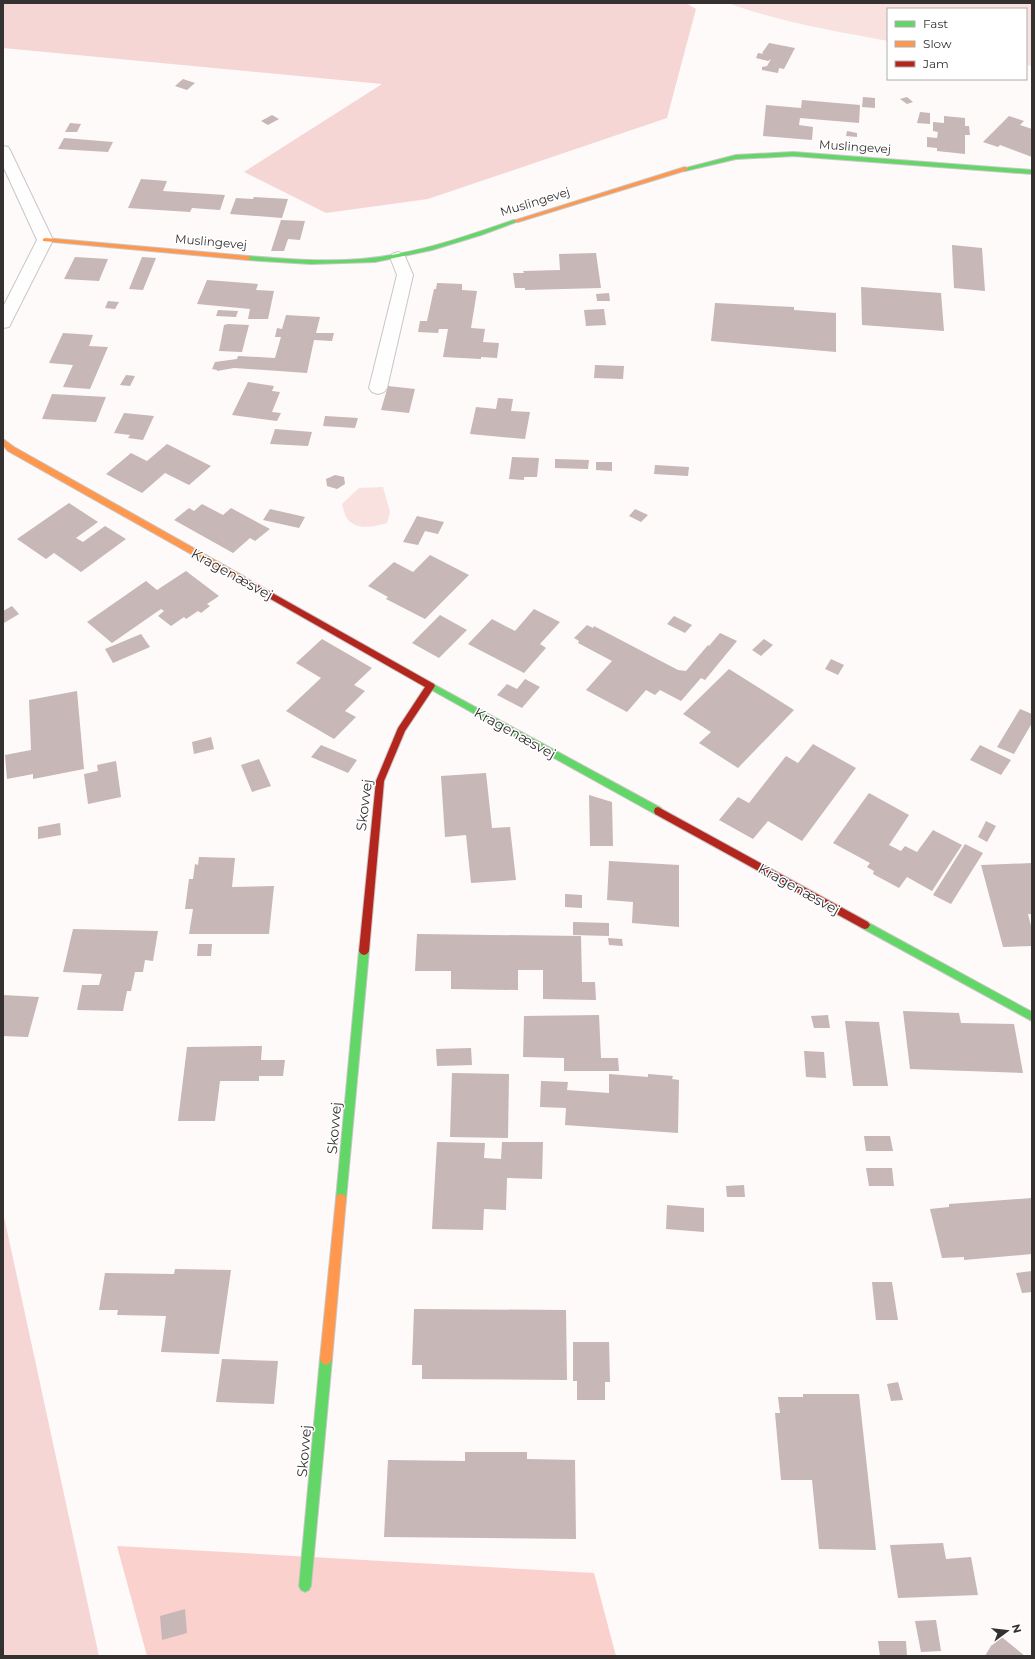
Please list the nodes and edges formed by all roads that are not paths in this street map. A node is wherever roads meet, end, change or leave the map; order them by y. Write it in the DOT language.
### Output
graph roads {
  1 [pos="3,150"];
  2 [pos="1032,172"];
  3 [pos="45,240"];
  4 [pos="398,256"];
  5 [pos="3,323"];
  6 [pos="378,388"];
  7 [pos="3,441"];
  8 [pos="430,686"];
  9 [pos="1032,1017"];
  10 [pos="305,1586"];
  1 -- 3 [label="street"];
  2 -- 4 [label="street, Muslingevej"];
  3 -- 4 [label="street, Muslingevej"];
  3 -- 5 [label="street"];
  4 -- 6 [label="street"];
  7 -- 8 [label="street, Kragenæsvej"];
  8 -- 9 [label="street, Kragenæsvej"];
  8 -- 10 [label="street, Skovvej"];
}
